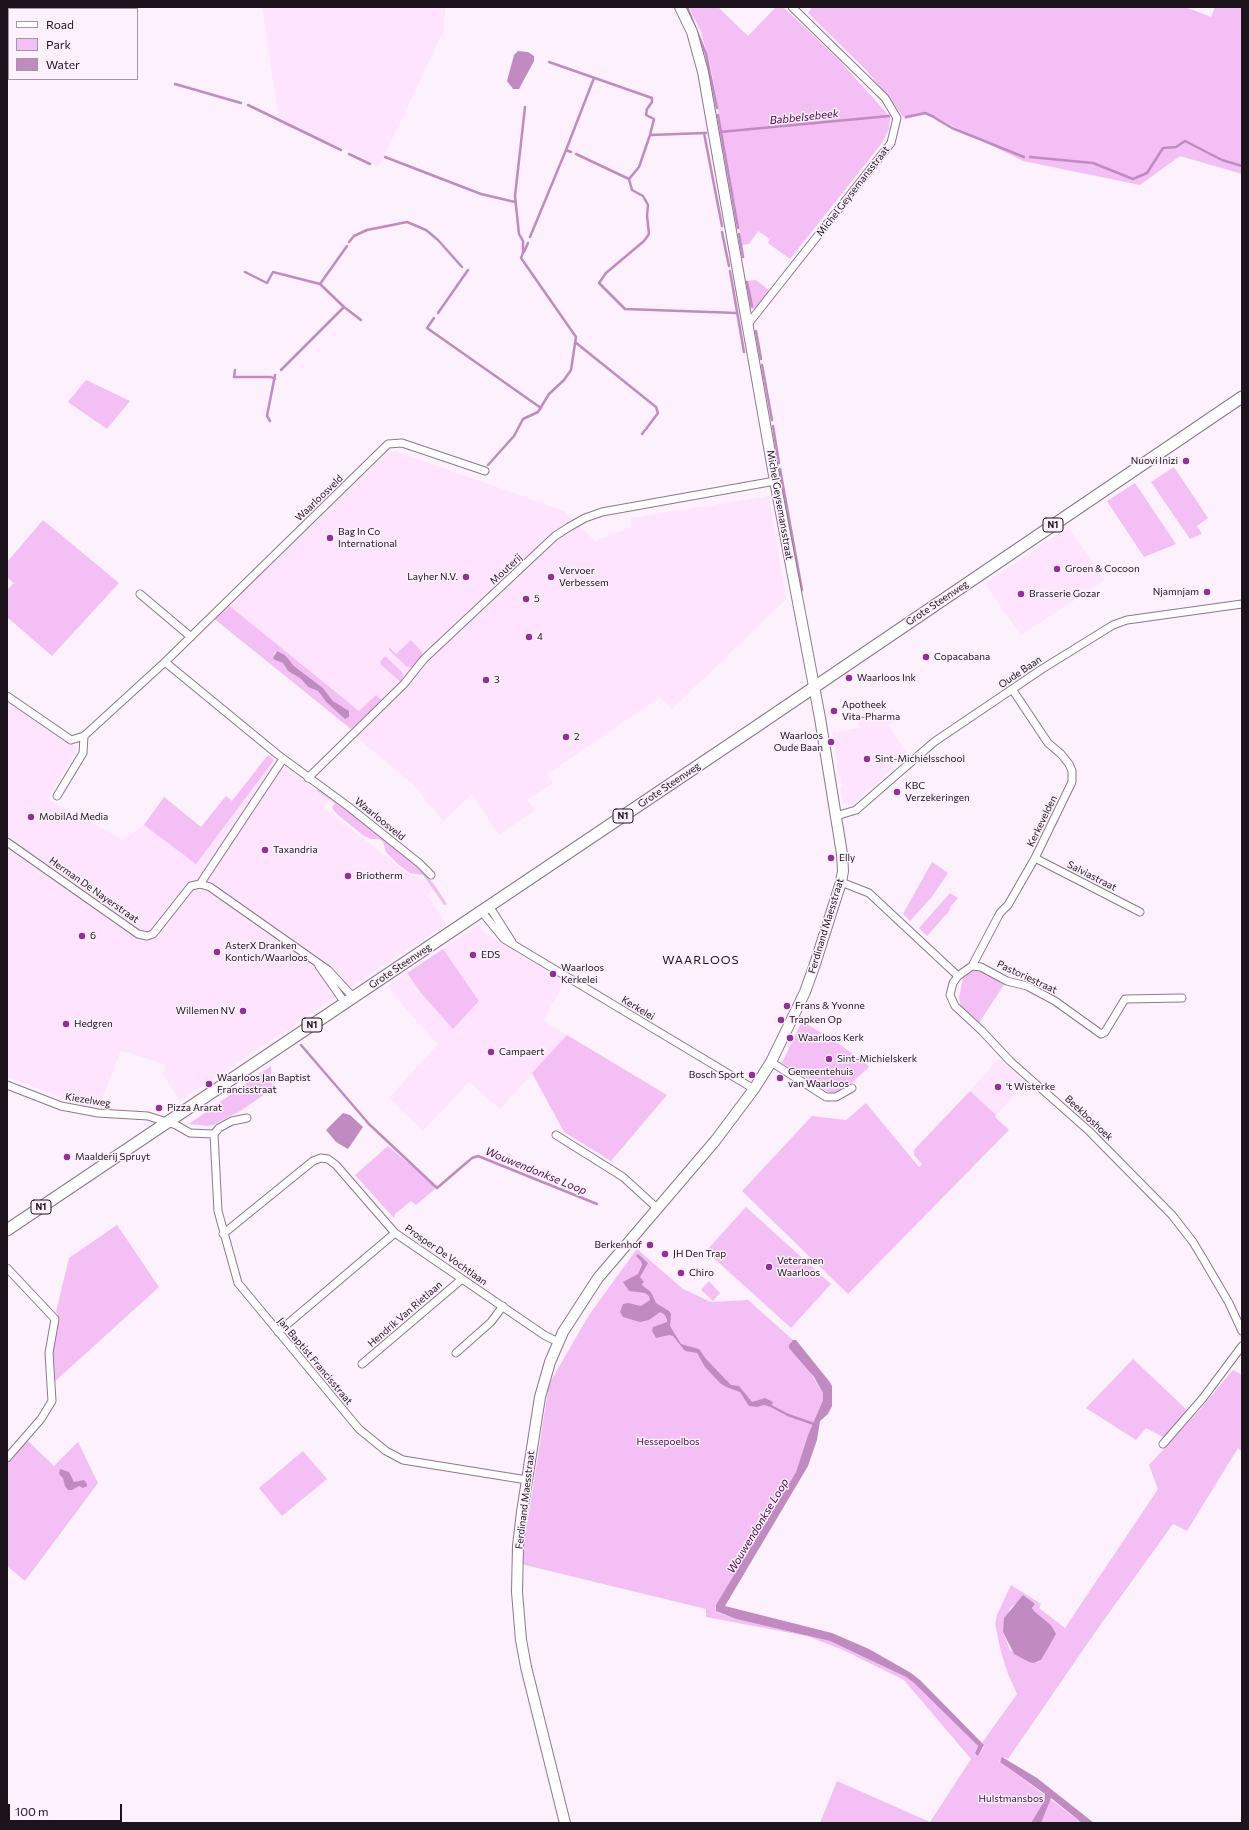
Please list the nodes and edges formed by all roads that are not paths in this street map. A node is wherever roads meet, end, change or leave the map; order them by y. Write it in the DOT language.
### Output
graph roads {
  1 [pos="680,7"];
  2 [pos="792,7"];
  3 [pos="748,324"];
  4 [pos="1242,397"];
  5 [pos="485,471"];
  6 [pos="775,481"];
  7 [pos="140,594"];
  8 [pos="1242,604"];
  9 [pos="191,637"];
  10 [pos="165,662"];
  11 [pos="814,687"];
  12 [pos="1012,690"];
  13 [pos="7,696"];
  14 [pos="84,736"];
  15 [pos="283,758"];
  16 [pos="308,778"];
  17 [pos="57,796"];
  18 [pos="836,816"];
  19 [pos="7,842"];
  20 [pos="1035,858"];
  21 [pos="431,875"];
  22 [pos="841,882"];
  23 [pos="200,884"];
  24 [pos="485,909"];
  25 [pos="1140,912"];
  26 [pos="972,966"];
  27 [pos="958,976"];
  28 [pos="1182,998"];
  29 [pos="349,1000"];
  30 [pos="771,1062"];
  31 [pos="7,1085"];
  32 [pos="852,1088"];
  33 [pos="754,1089"];
  34 [pos="247,1118"];
  35 [pos="168,1122"];
  36 [pos="214,1134"];
  37 [pos="556,1135"];
  38 [pos="658,1209"];
  39 [pos="7,1230"];
  40 [pos="396,1232"];
  41 [pos="223,1234"];
  42 [pos="7,1268"];
  43 [pos="462,1279"];
  44 [pos="502,1306"];
  45 [pos="1242,1331"];
  46 [pos="278,1332"];
  47 [pos="558,1342"];
  48 [pos="1242,1346"];
  49 [pos="456,1353"];
  50 [pos="362,1364"];
  51 [pos="1163,1444"];
  52 [pos="7,1458"];
  53 [pos="527,1480"];
  54 [pos="565,1823"];
  1 -- 3 [label="street, Michel Geysemansstraat"];
  2 -- 3 [label="street, Michel Geysemansstraat"];
  3 -- 6 [label="street, Michel Geysemansstraat"];
  4 -- 11 [label="main road, Grote Steenweg / N1"];
  5 -- 9 [label="street, Waarloosveld"];
  6 -- 11 [label="street, Michel Geysemansstraat"];
  6 -- 16 [label="street, Mouterij"];
  7 -- 9 [label="street"];
  8 -- 12 [label="street, Oude Baan"];
  9 -- 10 [label="street, Waarloosveld"];
  10 -- 14 [label="street, Waarloosveld"];
  10 -- 15 [label="street, Waarloosveld"];
  11 -- 18 [label="street, Ferdinand Maesstraat"];
  11 -- 24 [label="main road, Grote Steenweg / N1"];
  12 -- 18 [label="street, Oude Baan"];
  12 -- 20 [label="street, Kerkevelden"];
  13 -- 14 [label="street"];
  14 -- 17 [label="street"];
  15 -- 16 [label="street, Waarloosveld"];
  15 -- 23 [label="street"];
  16 -- 21 [label="street, Waarloosveld"];
  18 -- 22 [label="street, Ferdinand Maesstraat"];
  19 -- 23 [label="street, Herman De Nayerstraat"];
  20 -- 25 [label="street, Salviastraat"];
  20 -- 26 [label="street, Kerkevelden"];
  22 -- 27 [label="street"];
  22 -- 30 [label="street, Ferdinand Maesstraat"];
  23 -- 29 [label="street"];
  24 -- 29 [label="main road, Grote Steenweg / N1"];
  24 -- 33 [label="street, Kerkelei"];
  26 -- 27 [label="street"];
  26 -- 28 [label="street, Pastoriestraat"];
  27 -- 45 [label="street, Beekboshoek"];
  29 -- 35 [label="main road, Grote Steenweg / N1"];
  30 -- 32 [label="street"];
  30 -- 33 [label="street, Ferdinand Maesstraat"];
  31 -- 35 [label="street, Kiezelweg"];
  33 -- 38 [label="street, Ferdinand Maesstraat"];
  34 -- 36 [label="street"];
  35 -- 36 [label="street"];
  35 -- 39 [label="main road, Grote Steenweg / N1"];
  36 -- 41 [label="street, Jan Baptist Francisstraat"];
  37 -- 38 [label="street"];
  38 -- 47 [label="street, Ferdinand Maesstraat"];
  40 -- 41 [label="street, Prosper De Vochtlaan"];
  40 -- 43 [label="street, Prosper De Vochtlaan"];
  40 -- 46 [label="street"];
  41 -- 46 [label="street, Jan Baptist Francisstraat"];
  42 -- 52 [label="street"];
  43 -- 44 [label="street, Prosper De Vochtlaan"];
  43 -- 50 [label="street, Hendrik Van Rietlaan"];
  44 -- 47 [label="street, Prosper De Vochtlaan"];
  44 -- 49 [label="street"];
  46 -- 53 [label="street, Jan Baptist Francisstraat"];
  47 -- 53 [label="street, Ferdinand Maesstraat"];
  48 -- 51 [label="street"];
  53 -- 54 [label="street, Ferdinand Maesstraat"];
}
